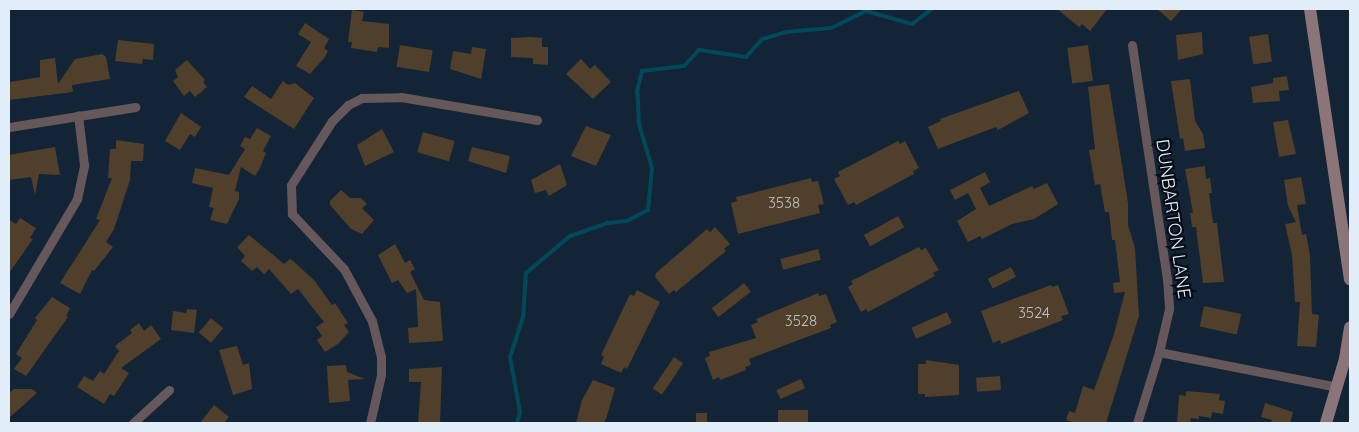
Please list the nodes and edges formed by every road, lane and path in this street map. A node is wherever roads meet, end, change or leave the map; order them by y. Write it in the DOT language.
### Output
graph roads {
  1 [pos="1310,9"];
  2 [pos="1132,45"];
  3 [pos="135,107"];
  4 [pos="78,115"];
  5 [pos="537,120"];
  6 [pos="9,127"];
  7 [pos="1350,279"];
  8 [pos="9,314"];
  9 [pos="1350,327"];
  10 [pos="1159,352"];
  11 [pos="1338,387"];
  12 [pos="169,390"];
  13 [pos="133,423"];
  14 [pos="370,423"];
  15 [pos="1136,423"];
  16 [pos="1326,423"];
  1 -- 7 [label="street"];
  2 -- 10 [label="street, DUNBARTON LANE"];
  3 -- 4 [label="street"];
  4 -- 6 [label="street"];
  4 -- 8 [label="street"];
  5 -- 14 [label="street"];
  9 -- 11 [label="street"];
  10 -- 11 [label="street"];
  10 -- 15 [label="street, DUNBARTON LANE"];
  11 -- 16 [label="street"];
  12 -- 13 [label="street"];
}
